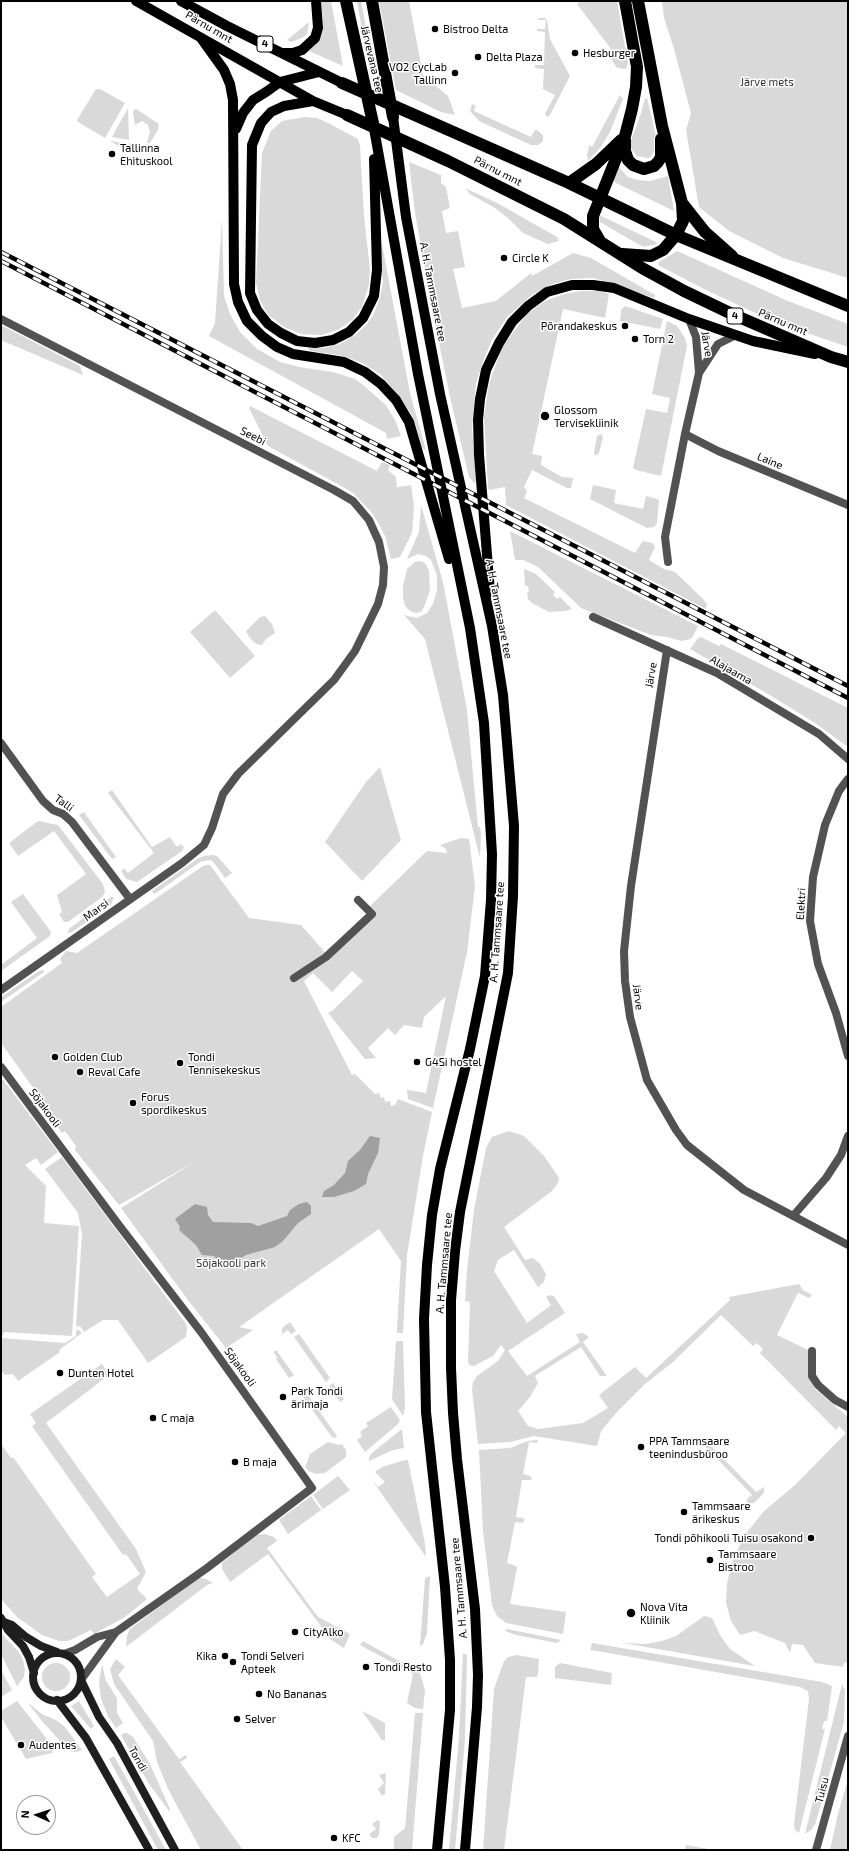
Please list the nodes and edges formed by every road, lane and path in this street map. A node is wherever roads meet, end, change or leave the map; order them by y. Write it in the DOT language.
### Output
graph roads {
  1 [pos="136,1"];
  2 [pos="181,1"];
  3 [pos="316,1"];
  4 [pos="346,1"];
  5 [pos="372,1"];
  6 [pos="625,1"];
  7 [pos="638,1"];
  8 [pos="201,38"];
  9 [pos="282,53"];
  10 [pos="319,72"];
  11 [pos="280,82"];
  12 [pos="342,83"];
  13 [pos="313,100"];
  14 [pos="347,115"];
  15 [pos="393,117"];
  16 [pos="373,123"];
  17 [pos="662,126"];
  18 [pos="235,133"];
  19 [pos="625,136"];
  20 [pos="569,183"];
  21 [pos="600,199"];
  22 [pos="682,203"];
  23 [pos="676,235"];
  24 [pos="601,242"];
  25 [pos="617,253"];
  26 [pos="740,263"];
  27 [pos="848,306"];
  28 [pos="1,319"];
  29 [pos="689,319"];
  30 [pos="736,335"];
  31 [pos="831,357"];
  32 [pos="848,362"];
  33 [pos="699,373"];
  34 [pos="685,434"];
  35 [pos="848,505"];
  36 [pos="668,562"];
  37 [pos="593,617"];
  38 [pos="492,626"];
  39 [pos="470,628"];
  40 [pos="667,650"];
  41 [pos="1,743"];
  42 [pos="848,759"];
  43 [pos="848,779"];
  44 [pos="204,845"];
  45 [pos="130,899"];
  46 [pos="358,900"];
  47 [pos="294,978"];
  48 [pos="1,990"];
  49 [pos="848,1056"];
  50 [pos="1,1067"];
  51 [pos="848,1136"];
  52 [pos="793,1216"];
  53 [pos="848,1245"];
  54 [pos="812,1351"];
  55 [pos="848,1407"];
  56 [pos="2,1620"];
  57 [pos="116,1632"];
  58 [pos="61,1653"];
  59 [pos="34,1673"];
  60 [pos="81,1680"];
  61 [pos="57,1700"];
  62 [pos="848,1736"];
  63 [pos="149,1850"];
  64 [pos="175,1850"];
  65 [pos="437,1850"];
  66 [pos="465,1850"];
  67 [pos="816,1850"];
  1 -- 8 [label="main road, Pärnu mnt / 4"];
  2 -- 9 [label="main road, Pärnu mnt / 4"];
  3 -- 9 [label="main road"];
  4 -- 16 [label="highway, Järvevana tee"];
  5 -- 15 [label="highway, Järvevana tee"];
  6 -- 19 [label="highway"];
  7 -- 17 [label="highway"];
  8 -- 11 [label="main road, Pärnu mnt / 4"];
  8 -- 18 [label="main road"];
  9 -- 10 [label="main road, Pärnu mnt / 4"];
  10 -- 11 [label="main road"];
  10 -- 12 [label="main road, Pärnu mnt / 4"];
  11 -- 13 [label="main road, Pärnu mnt / 4"];
  11 -- 18 [label="main road"];
  12 -- 20 [label="highway, Pärnu mnt / 4"];
  13 -- 14 [label="main road, Pärnu mnt / 4"];
  13 -- 16 [label="main road"];
  14 -- 24 [label="highway, Pärnu mnt / 4"];
  15 -- 38 [label="main road, A. H. Tammsaare tee"];
  16 -- 39 [label="main road, A. H. Tammsaare tee"];
  17 -- 19 [label="highway"];
  17 -- 22 [label="highway"];
  18 -- 39 [label="main road"];
  19 -- 20 [label="highway"];
  19 -- 21 [label="highway"];
  20 -- 21 [label="highway, Pärnu mnt / 4"];
  21 -- 23 [label="highway, Pärnu mnt / 4"];
  21 -- 24 [label="highway"];
  22 -- 23 [label="highway"];
  22 -- 26 [label="highway"];
  23 -- 25 [label="highway"];
  23 -- 26 [label="highway, Pärnu mnt / 4"];
  24 -- 25 [label="highway, Pärnu mnt / 4"];
  25 -- 31 [label="highway, Pärnu mnt / 4"];
  26 -- 27 [label="highway, Pärnu mnt / 4"];
  28 -- 44 [label="street, Seebi"];
  29 -- 30 [label="main road"];
  29 -- 33 [label="street, Järve"];
  29 -- 38 [label="main road"];
  30 -- 31 [label="main road"];
  30 -- 33 [label="street, Järve"];
  31 -- 32 [label="highway, Pärnu mnt / 4"];
  33 -- 34 [label="street, Järve"];
  34 -- 35 [label="street, Laine"];
  34 -- 36 [label="street, Järve"];
  37 -- 40 [label="street, Alajaama"];
  38 -- 66 [label="main road, A. H. Tammsaare tee"];
  39 -- 65 [label="main road, A. H. Tammsaare tee"];
  40 -- 42 [label="street, Alajaama"];
  40 -- 52 [label="street, Järve"];
  41 -- 45 [label="street, Talli"];
  43 -- 49 [label="street, Elektri"];
  44 -- 45 [label="street, Marsi"];
  45 -- 48 [label="street, Marsi"];
  46 -- 47 [label="street"];
  50 -- 57 [label="street, Sõjakooli"];
  51 -- 52 [label="street"];
  52 -- 53 [label="street, Järve"];
  54 -- 55 [label="street"];
  56 -- 58 [label="street"];
  56 -- 59 [label="street"];
  57 -- 58 [label="street, Sõjakooli"];
  57 -- 60 [label="street, Sõjakooli"];
  58 -- 59 [label="street"];
  58 -- 60 [label="street"];
  59 -- 61 [label="street"];
  60 -- 61 [label="street"];
  60 -- 64 [label="street, Tondi"];
  61 -- 63 [label="street"];
  62 -- 67 [label="street, Tuisu"];
}
